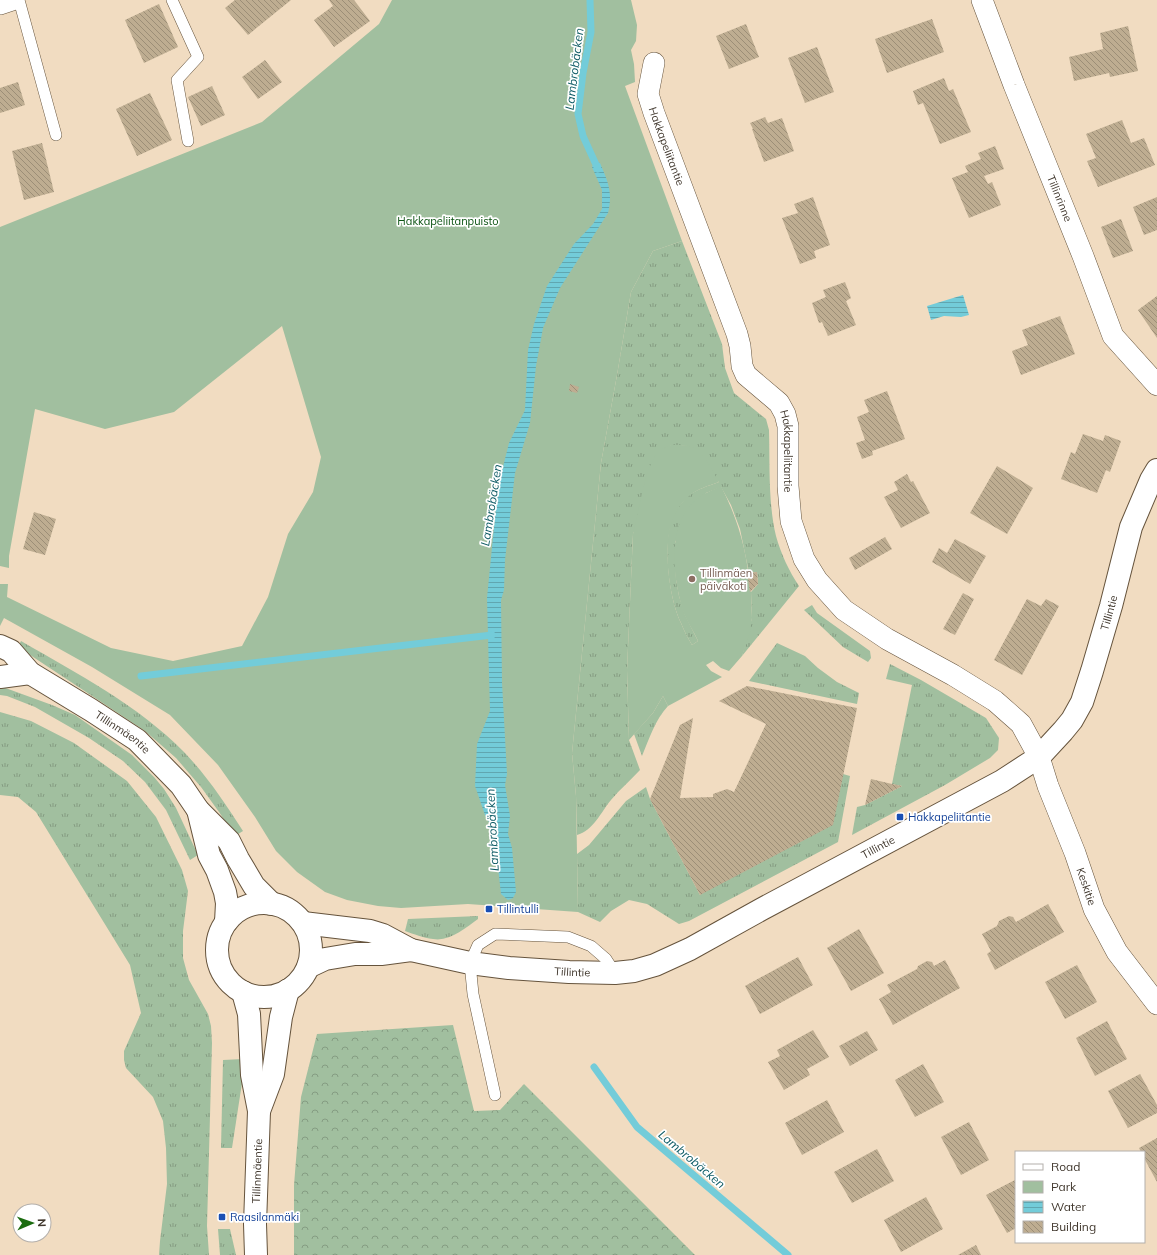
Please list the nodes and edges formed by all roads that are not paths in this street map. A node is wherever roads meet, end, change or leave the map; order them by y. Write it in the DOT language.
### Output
graph roads {
  1 [pos="12,0"];
  2 [pos="19,0"];
  3 [pos="172,0"];
  4 [pos="982,0"];
  5 [pos="0,4"];
  6 [pos="654,63"];
  7 [pos="56,135"];
  8 [pos="188,141"];
  9 [pos="1157,385"];
  10 [pos="1155,478"];
  11 [pos="0,646"];
  12 [pos="30,673"];
  13 [pos="0,677"];
  14 [pos="1039,757"];
  15 [pos="198,810"];
  16 [pos="272,904"];
  17 [pos="226,922"];
  18 [pos="303,923"];
  19 [pos="411,950"];
  20 [pos="470,962"];
  21 [pos="308,967"];
  22 [pos="615,973"];
  23 [pos="288,990"];
  24 [pos="244,992"];
  25 [pos="1157,1004"];
  26 [pos="494,1095"];
  27 [pos="259,1111"];
  28 [pos="256,1255"];
  1 -- 5 [label="street"];
  2 -- 7 [label="lane"];
  3 -- 8 [label="lane"];
  4 -- 9 [label="street, Tillinrinne"];
  6 -- 14 [label="street, Hakkapeliitantie"];
  10 -- 14 [label="street, Tillintie"];
  11 -- 12 [label="street, Tillinmäentie"];
  12 -- 13 [label="street"];
  12 -- 15 [label="street, Tillinmäentie"];
  14 -- 22 [label="street, Tillintie"];
  14 -- 25 [label="street, Keskitie"];
  15 -- 16 [label="street, Tillinmäentie"];
  15 -- 17 [label="street, Tillinmäentie"];
  16 -- 17 [label="street"];
  16 -- 18 [label="street"];
  17 -- 24 [label="street"];
  18 -- 19 [label="street, Tillintie"];
  18 -- 21 [label="street"];
  19 -- 20 [label="street, Tillintie"];
  19 -- 21 [label="street, Tillintie"];
  20 -- 22 [label="street, Tillintie"];
  20 -- 22 [label="lane"];
  20 -- 26 [label="lane"];
  21 -- 23 [label="street"];
  23 -- 24 [label="street"];
  23 -- 27 [label="street, Tillinmäentie"];
  24 -- 27 [label="street, Tillinmäentie"];
  27 -- 28 [label="street, Tillinmäentie"];
}
